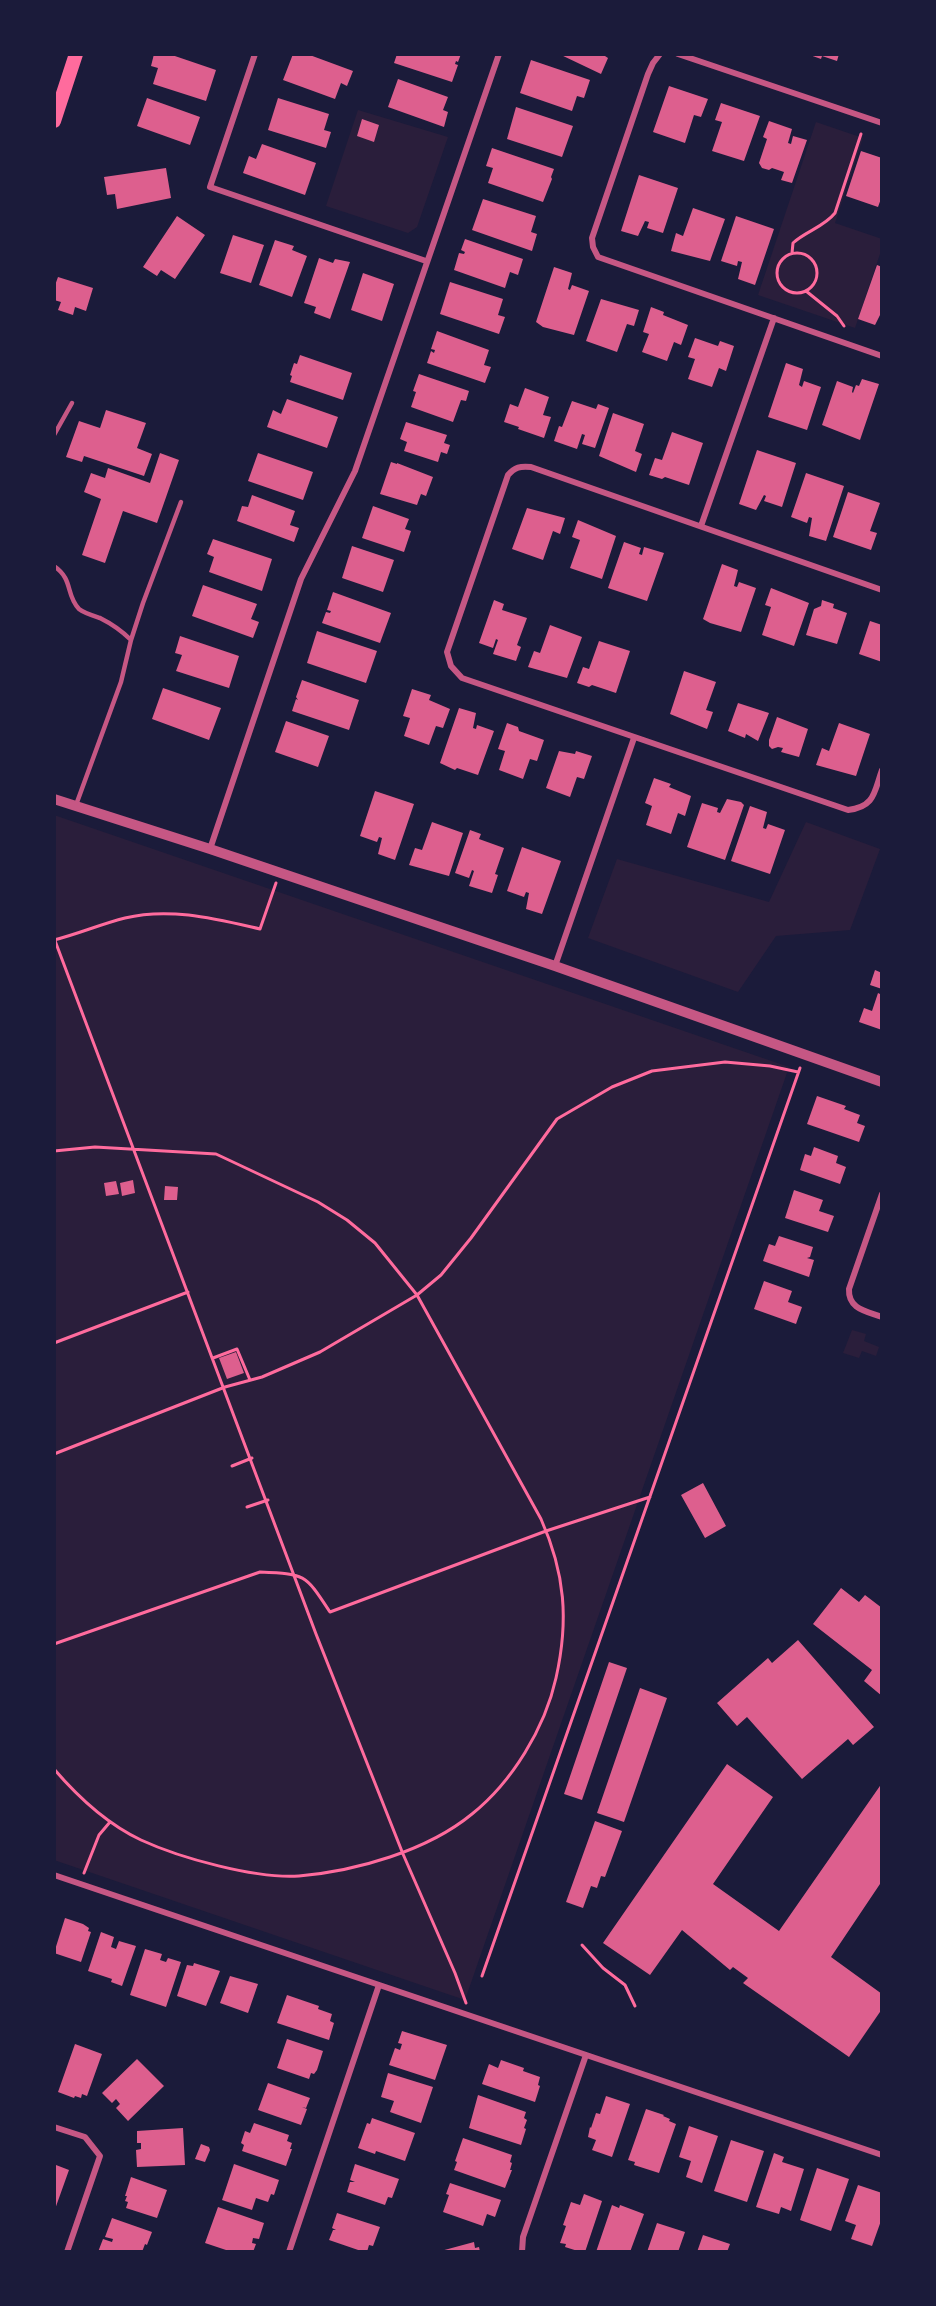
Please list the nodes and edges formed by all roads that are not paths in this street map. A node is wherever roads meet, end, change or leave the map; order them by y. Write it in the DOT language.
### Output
graph roads {
  1 [pos="76,54"];
  2 [pos="255,54"];
  3 [pos="499,54"];
  4 [pos="660,54"];
  5 [pos="678,54"];
  6 [pos="54,121"];
  7 [pos="882,123"];
  8 [pos="426,261"];
  9 [pos="774,318"];
  10 [pos="882,356"];
  11 [pos="72,402"];
  12 [pos="54,435"];
  13 [pos="181,502"];
  14 [pos="701,526"];
  15 [pos="54,566"];
  16 [pos="882,590"];
  17 [pos="130,640"];
  18 [pos="634,738"];
  19 [pos="882,770"];
  20 [pos="54,799"];
  21 [pos="76,806"];
  22 [pos="210,849"];
  23 [pos="555,966"];
  24 [pos="882,1082"];
  25 [pos="882,1194"];
  26 [pos="882,1317"];
  27 [pos="54,1875"];
  28 [pos="379,1985"];
  29 [pos="586,2055"];
  30 [pos="54,2127"];
  31 [pos="882,2155"];
  32 [pos="68,2252"];
  33 [pos="289,2252"];
  34 [pos="522,2252"];
  1 -- 6 [label="main road"];
  2 -- 8 [label="street"];
  3 -- 8 [label="street"];
  4 -- 9 [label="street"];
  5 -- 7 [label="street"];
  8 -- 22 [label="street"];
  9 -- 10 [label="street"];
  9 -- 14 [label="street"];
  11 -- 12 [label="lane"];
  13 -- 17 [label="lane"];
  14 -- 16 [label="street"];
  14 -- 18 [label="street"];
  15 -- 17 [label="lane"];
  17 -- 21 [label="lane"];
  18 -- 19 [label="street"];
  18 -- 23 [label="street"];
  20 -- 21 [label="street"];
  21 -- 22 [label="street"];
  22 -- 23 [label="street"];
  23 -- 24 [label="street"];
  25 -- 26 [label="street"];
  27 -- 28 [label="street"];
  28 -- 29 [label="street"];
  28 -- 33 [label="street"];
  29 -- 31 [label="street"];
  29 -- 34 [label="street"];
  30 -- 32 [label="street"];
}
